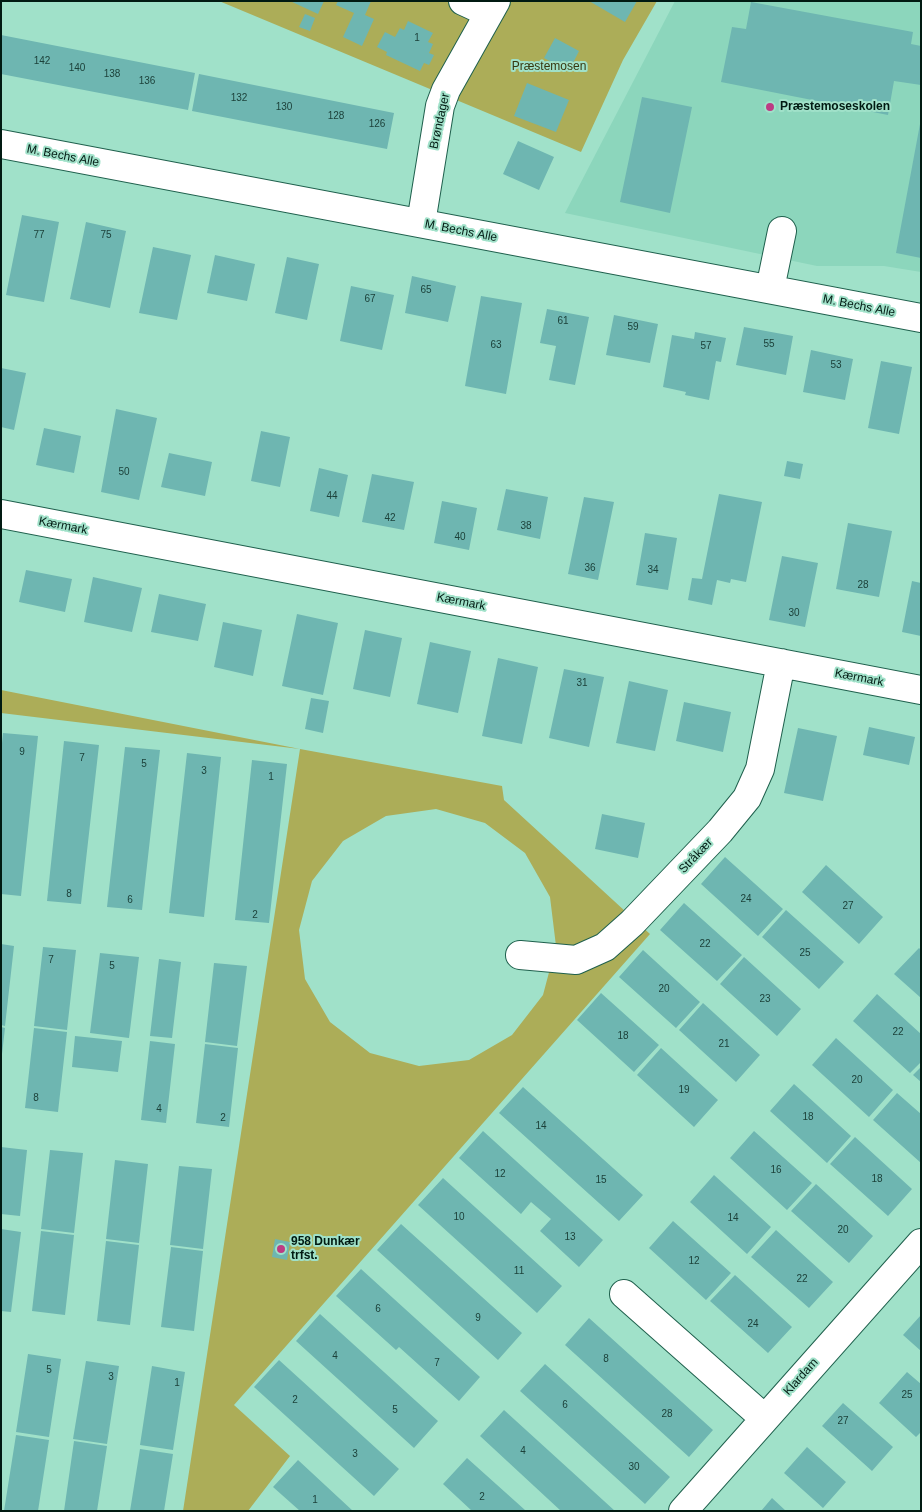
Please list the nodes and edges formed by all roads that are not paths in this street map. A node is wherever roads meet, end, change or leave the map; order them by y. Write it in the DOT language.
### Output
graph roads {
  1 [pos="463,1"];
  2 [pos="493,7"];
  3 [pos="1,144"];
  4 [pos="421,223"];
  5 [pos="782,230"];
  6 [pos="770,289"];
  7 [pos="921,318"];
  8 [pos="1,514"];
  9 [pos="781,663"];
  10 [pos="921,690"];
  11 [pos="520,955"];
  12 [pos="921,1243"];
  13 [pos="624,1294"];
  14 [pos="764,1418"];
  15 [pos="683,1511"];
  1 -- 2 [label="street"];
  2 -- 4 [label="street, Brøndager"];
  3 -- 4 [label="street, M. Bechs Alle"];
  4 -- 6 [label="street, M. Bechs Alle"];
  5 -- 6 [label="street"];
  6 -- 7 [label="street, M. Bechs Alle"];
  8 -- 9 [label="street, Kærmark"];
  9 -- 10 [label="street, Kærmark"];
  9 -- 11 [label="street, Stråkær"];
  12 -- 14 [label="street, Klardam"];
  13 -- 14 [label="street"];
  14 -- 15 [label="street, Klardam"];
}
